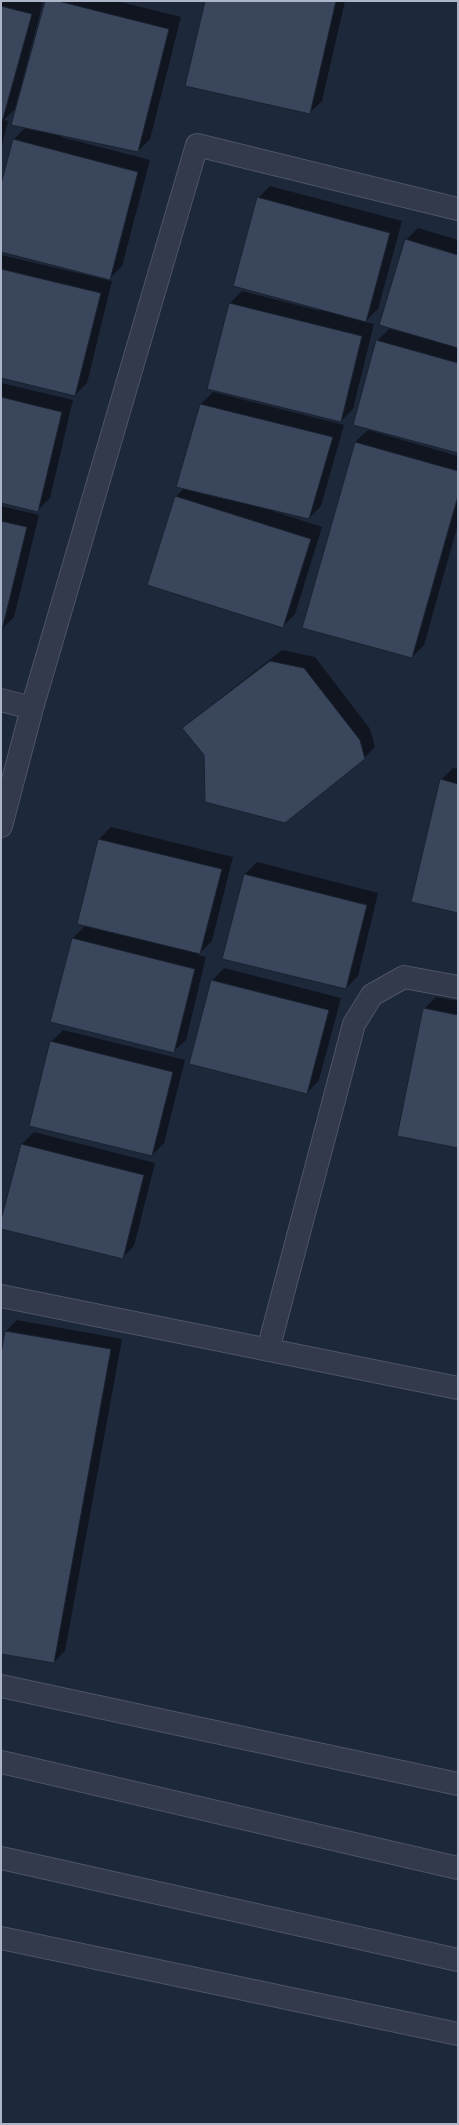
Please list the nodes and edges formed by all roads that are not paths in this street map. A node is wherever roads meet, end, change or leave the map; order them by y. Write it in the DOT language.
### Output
graph roads {
  1 [pos="458,209"];
  2 [pos="1,700"];
  3 [pos="32,708"];
  4 [pos="1,826"];
  5 [pos="458,987"];
  6 [pos="1,1296"];
  7 [pos="268,1350"];
  8 [pos="458,1388"];
  9 [pos="1,1686"];
  10 [pos="1,1762"];
  11 [pos="458,1784"];
  12 [pos="1,1858"];
  13 [pos="458,1868"];
  14 [pos="1,1938"];
  15 [pos="458,1960"];
  16 [pos="458,2034"];
  1 -- 3 [label="street"];
  2 -- 3 [label="street"];
  3 -- 4 [label="street"];
  5 -- 7 [label="street"];
  6 -- 7 [label="street"];
  7 -- 8 [label="street"];
  9 -- 11 [label="street"];
  10 -- 13 [label="street"];
  12 -- 15 [label="street"];
  14 -- 16 [label="street"];
}
